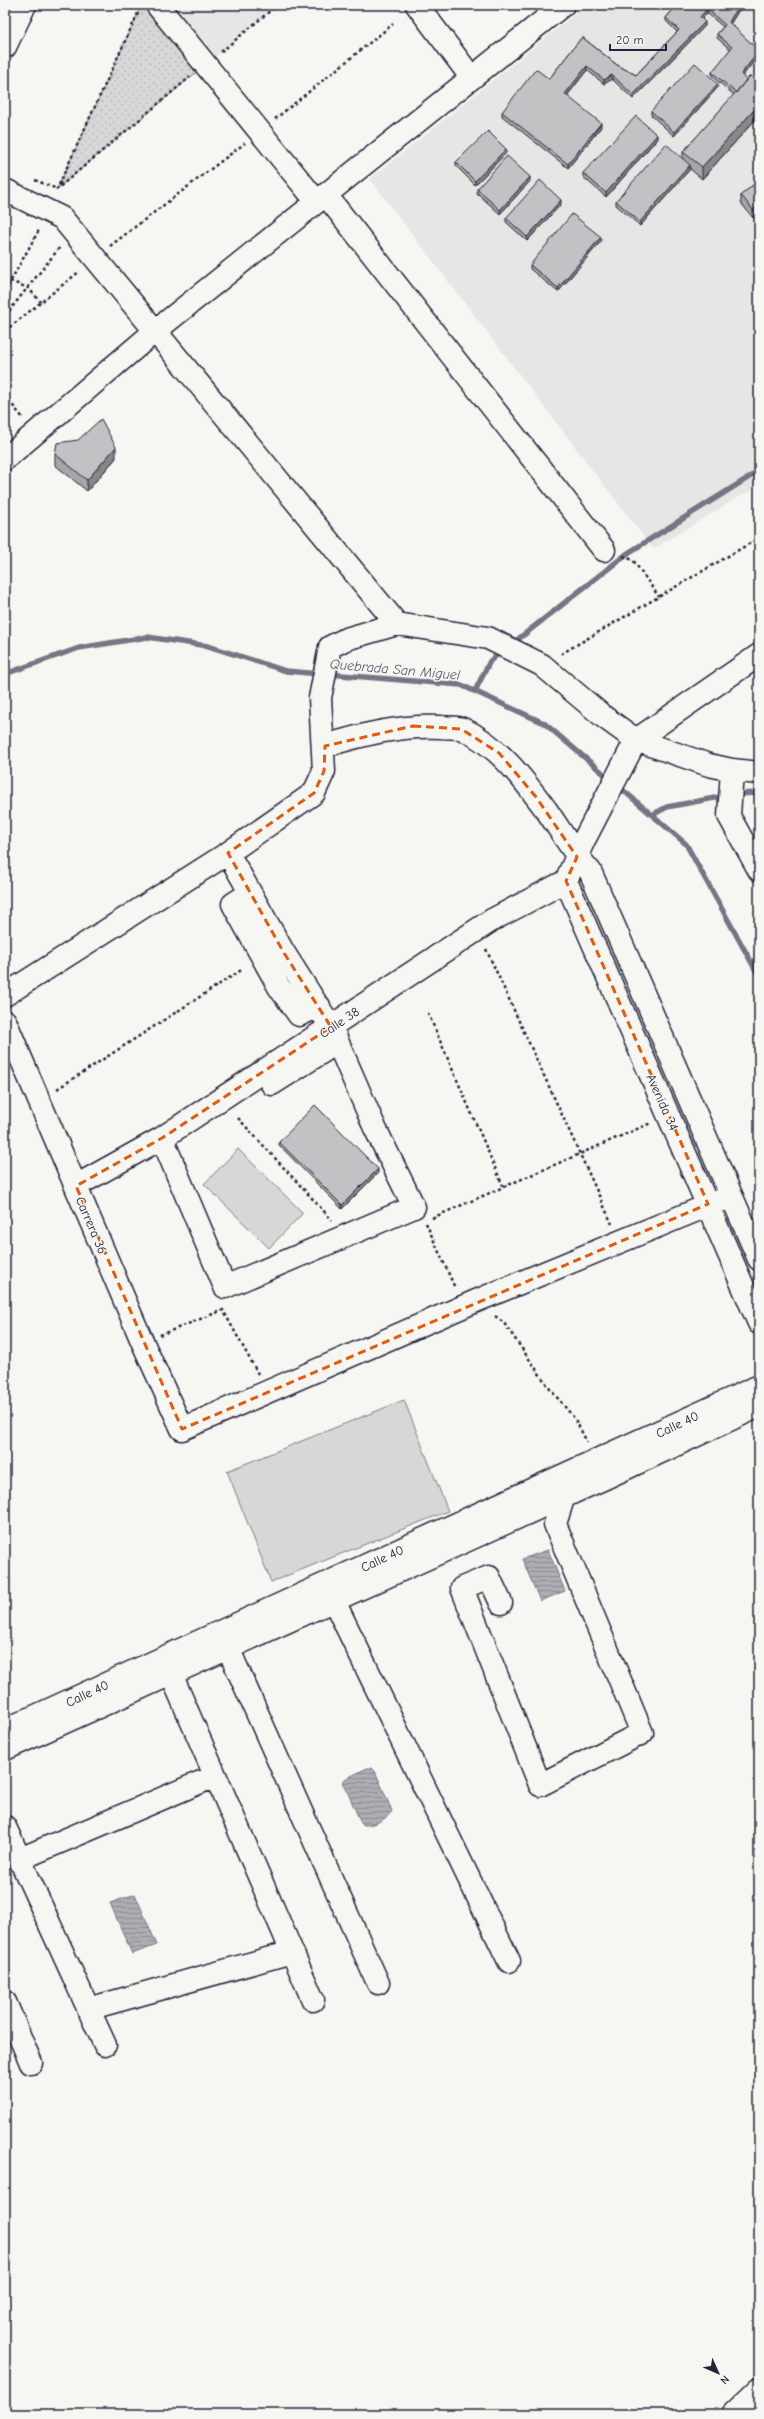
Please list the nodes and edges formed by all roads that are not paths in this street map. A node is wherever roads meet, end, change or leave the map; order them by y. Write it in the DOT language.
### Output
graph roads {
  1 [pos="25,5"];
  2 [pos="418,5"];
  3 [pos="563,5"];
  4 [pos="148,9"];
  5 [pos="6,45"];
  6 [pos="471,77"];
  7 [pos="5,190"];
  8 [pos="322,199"];
  9 [pos="154,332"];
  10 [pos="5,459"];
  11 [pos="604,550"];
  12 [pos="397,624"];
  13 [pos="759,655"];
  14 [pos="325,746"];
  15 [pos="633,746"];
  16 [pos="759,773"];
  17 [pos="731,778"];
  18 [pos="580,850"];
  19 [pos="228,853"];
  20 [pos="759,870"];
  21 [pos="566,881"];
  22 [pos="5,995"];
  23 [pos="5,1021"];
  24 [pos="326,1030"];
  25 [pos="162,1138"];
  26 [pos="76,1186"];
  27 [pos="731,1196"];
  28 [pos="708,1204"];
  29 [pos="759,1259"];
  30 [pos="759,1323"];
  31 [pos="759,1386"];
  32 [pos="759,1406"];
  33 [pos="601,1469"];
  34 [pos="560,1488"];
  35 [pos="410,1556"];
  36 [pos="334,1601"];
  37 [pos="501,1603"];
  38 [pos="224,1640"];
  39 [pos="167,1666"];
  40 [pos="5,1730"];
  41 [pos="5,1749"];
  42 [pos="215,1776"];
  43 [pos="5,1827"];
  44 [pos="20,1860"];
  45 [pos="292,1952"];
  46 [pos="509,1961"];
  47 [pos="378,1983"];
  48 [pos="313,2000"];
  49 [pos="5,2002"];
  50 [pos="88,2009"];
  51 [pos="105,2045"];
  52 [pos="31,2063"];
  53 [pos="759,2388"];
  54 [pos="733,2414"];
  1 -- 5 [label="street"];
  2 -- 6 [label="street"];
  3 -- 6 [label="street"];
  4 -- 8 [label="street"];
  6 -- 8 [label="street"];
  7 -- 9 [label="street"];
  8 -- 9 [label="street"];
  8 -- 11 [label="street"];
  9 -- 10 [label="street"];
  9 -- 12 [label="street"];
  12 -- 14 [label="street"];
  12 -- 15 [label="street"];
  13 -- 15 [label="street"];
  14 -- 18 [label="street, Avenida 34"];
  14 -- 19 [label="street"];
  15 -- 17 [label="street"];
  15 -- 18 [label="street"];
  16 -- 17 [label="street"];
  17 -- 20 [label="street"];
  18 -- 21 [label="street"];
  18 -- 27 [label="street, Avenida 34"];
  19 -- 22 [label="street"];
  19 -- 24 [label="street"];
  21 -- 24 [label="street, Calle 38"];
  21 -- 28 [label="street, Avenida 34"];
  23 -- 26 [label="street, Carrera 36"];
  24 -- 25 [label="street, Calle 38"];
  24 -- 25 [label="street"];
  25 -- 26 [label="street, Calle 38"];
  26 -- 28 [label="street, Carrera 36"];
  27 -- 28 [label="street"];
  27 -- 29 [label="street, Avenida 34"];
  28 -- 30 [label="street, Avenida 34"];
  31 -- 33 [label="street, Calle 40"];
  32 -- 33 [label="street, Calle 40"];
  33 -- 34 [label="street, Calle 40"];
  34 -- 35 [label="street, Calle 40"];
  34 -- 37 [label="street"];
  35 -- 36 [label="street, Calle 40"];
  35 -- 38 [label="street, Calle 40"];
  36 -- 38 [label="street, Calle 40"];
  36 -- 46 [label="street"];
  38 -- 39 [label="street, Calle 40"];
  38 -- 47 [label="street"];
  39 -- 40 [label="street, Calle 40"];
  39 -- 41 [label="street, Calle 40"];
  39 -- 42 [label="street"];
  42 -- 44 [label="street"];
  42 -- 45 [label="street"];
  43 -- 44 [label="street"];
  44 -- 50 [label="street"];
  45 -- 48 [label="street"];
  45 -- 50 [label="street"];
  49 -- 52 [label="street"];
  50 -- 51 [label="street"];
  53 -- 54 [label="street"];
}
